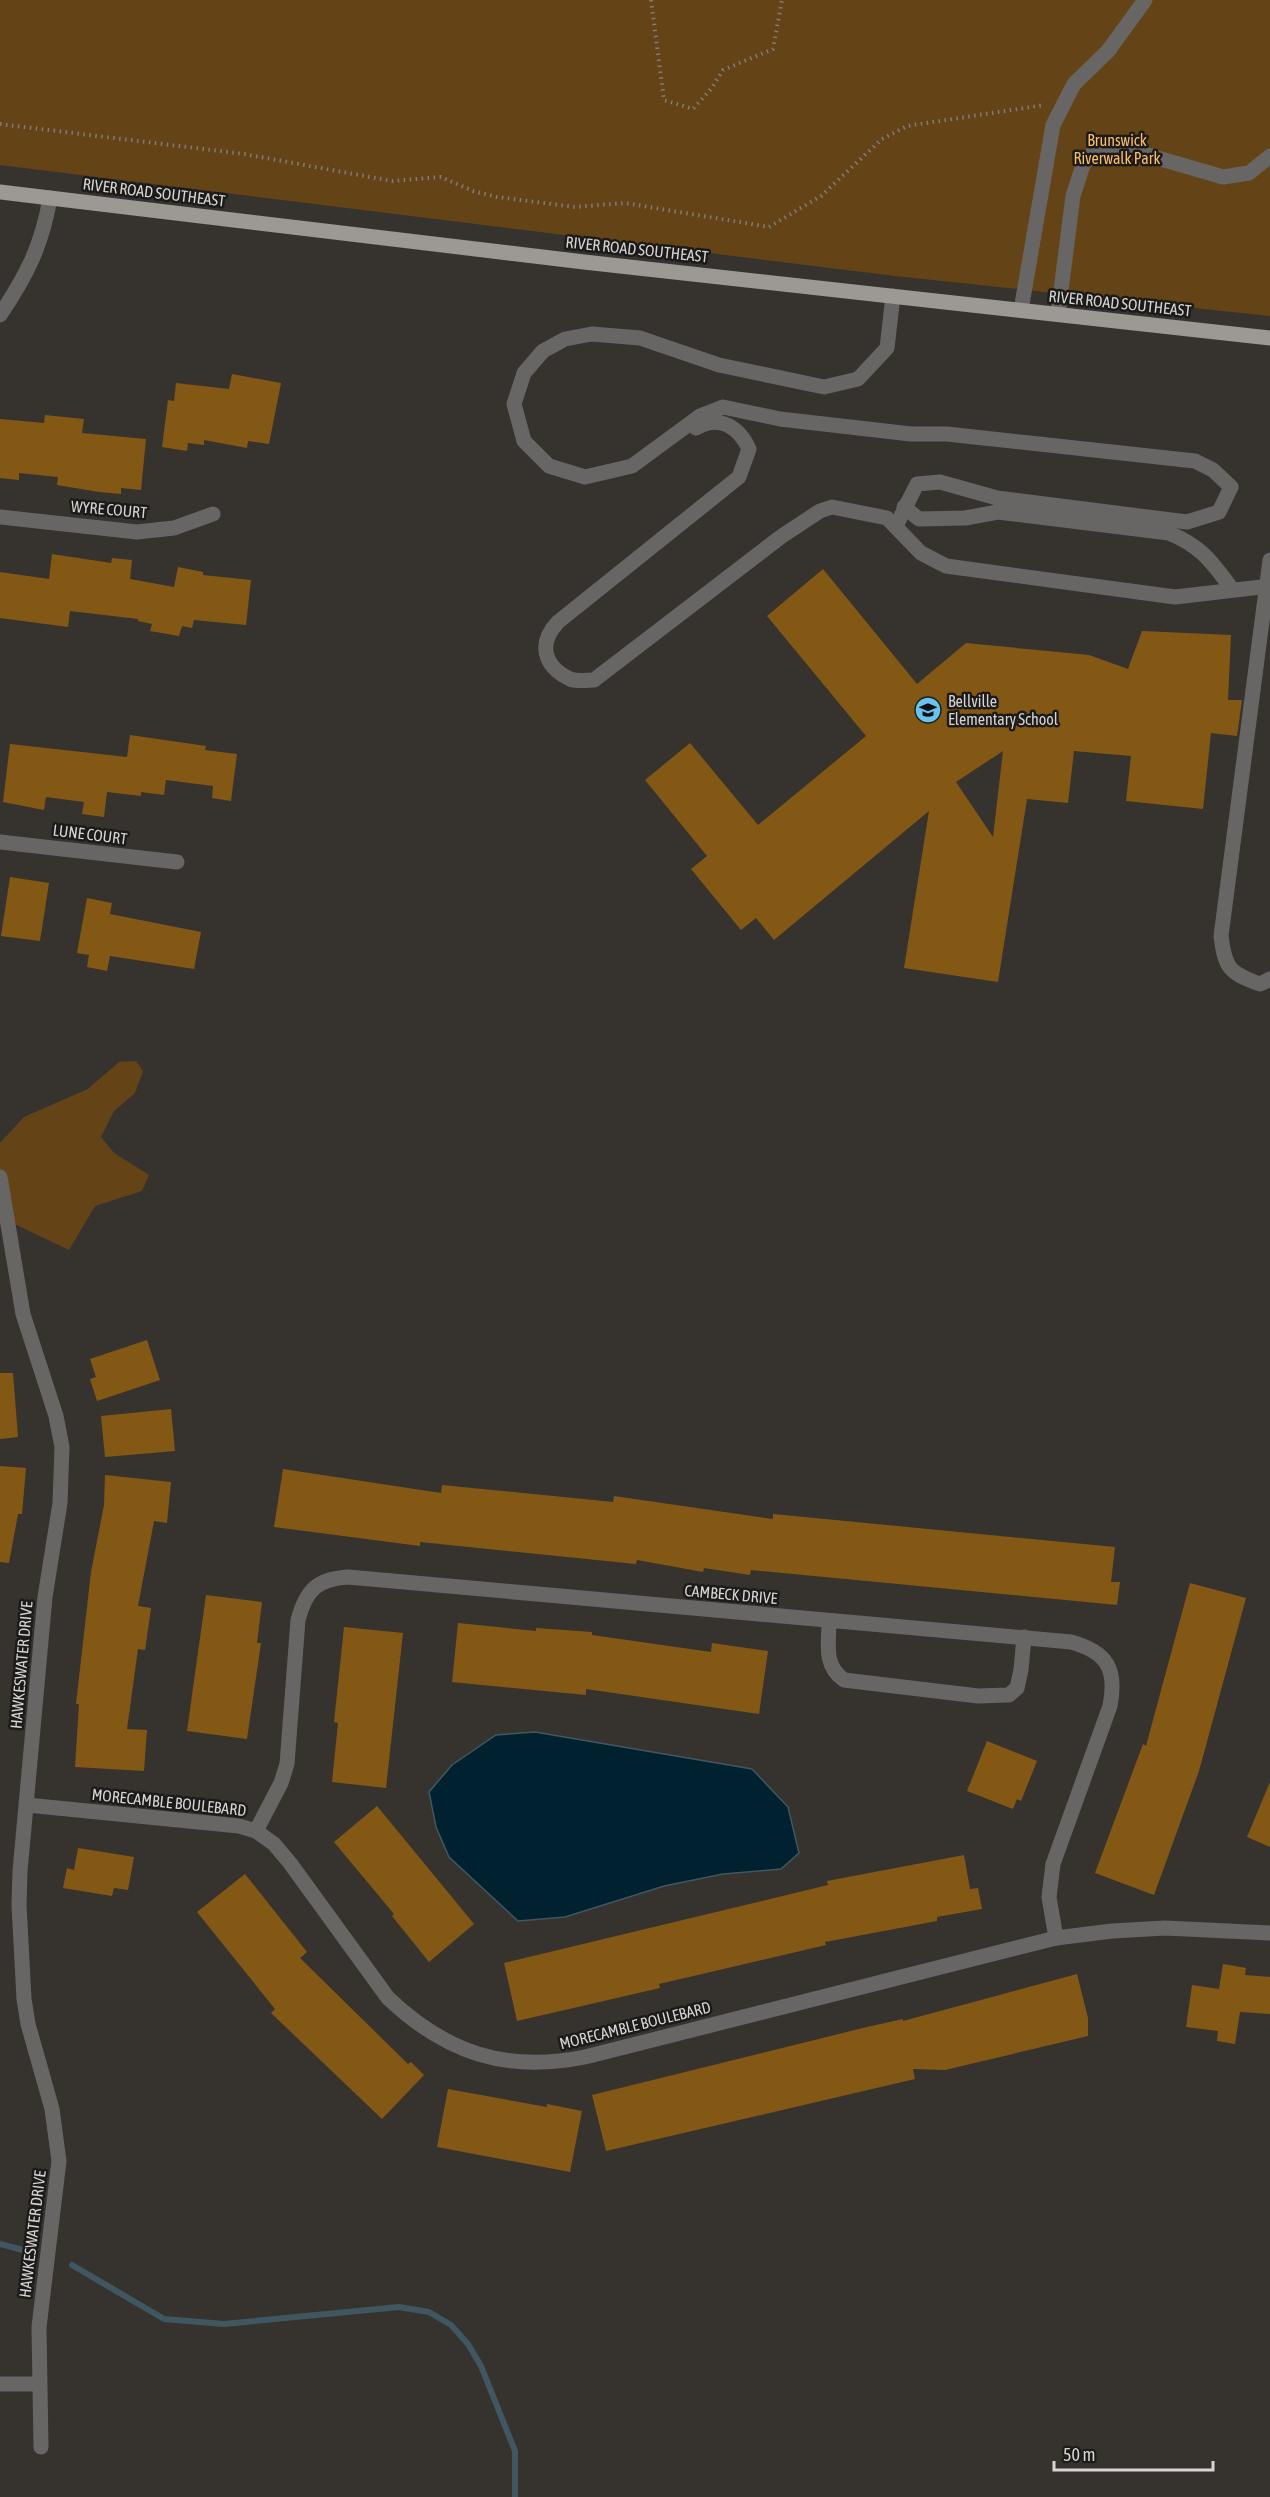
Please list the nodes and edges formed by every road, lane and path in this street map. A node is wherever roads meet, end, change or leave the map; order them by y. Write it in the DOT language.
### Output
graph roads {
  1 [pos="651,0"];
  2 [pos="782,0"];
  3 [pos="1144,0"];
  4 [pos="1065,101"];
  5 [pos="0,124"];
  6 [pos="1270,156"];
  7 [pos="0,192"];
  8 [pos="50,198"];
  9 [pos="893,296"];
  10 [pos="1021,310"];
  11 [pos="1058,314"];
  12 [pos="0,315"];
  13 [pos="1270,338"];
  14 [pos="632,466"];
  15 [pos="904,507"];
  16 [pos="213,514"];
  17 [pos="0,517"];
  18 [pos="896,526"];
  19 [pos="1270,560"];
  20 [pos="1269,585"];
  21 [pos="1232,589"];
  22 [pos="0,842"];
  23 [pos="177,862"];
  24 [pos="1270,979"];
  25 [pos="0,1178"];
  26 [pos="829,1621"];
  27 [pos="1024,1637"];
  28 [pos="27,1805"];
  29 [pos="256,1831"];
  30 [pos="1270,1933"];
  31 [pos="1056,1938"];
  32 [pos="0,2384"];
  33 [pos="39,2384"];
  34 [pos="41,2447"];
  1 -- 2 [label="path"];
  3 -- 4 [label="street"];
  4 -- 5 [label="path"];
  4 -- 10 [label="street"];
  6 -- 11 [label="street"];
  7 -- 8 [label="main road, RIVER ROAD SOUTHEAST"];
  8 -- 9 [label="main road, RIVER ROAD SOUTHEAST"];
  8 -- 12 [label="street"];
  9 -- 10 [label="main road, RIVER ROAD SOUTHEAST"];
  9 -- 14 [label="street"];
  10 -- 11 [label="main road, RIVER ROAD SOUTHEAST"];
  11 -- 13 [label="main road, RIVER ROAD SOUTHEAST"];
  14 -- 15 [label="street"];
  14 -- 18 [label="street"];
  15 -- 18 [label="street"];
  15 -- 21 [label="street"];
  16 -- 17 [label="street, WYRE COURT"];
  18 -- 21 [label="street"];
  19 -- 20 [label="street"];
  20 -- 21 [label="street"];
  20 -- 24 [label="street"];
  22 -- 23 [label="street, LUNE COURT"];
  25 -- 28 [label="street, HAWKESWATER DRIVE"];
  26 -- 27 [label="street, CAMBECK DRIVE"];
  26 -- 27 [label="street"];
  26 -- 29 [label="street, CAMBECK DRIVE"];
  27 -- 31 [label="street, CAMBECK DRIVE"];
  28 -- 29 [label="street, MORECAMBLE BOULEBARD"];
  28 -- 33 [label="street, HAWKESWATER DRIVE"];
  29 -- 31 [label="street, MORECAMBLE BOULEBARD"];
  30 -- 31 [label="street, MORECAMBLE BOULEBARD"];
  32 -- 33 [label="street"];
  33 -- 34 [label="street, HAWKESWATER DRIVE"];
}
